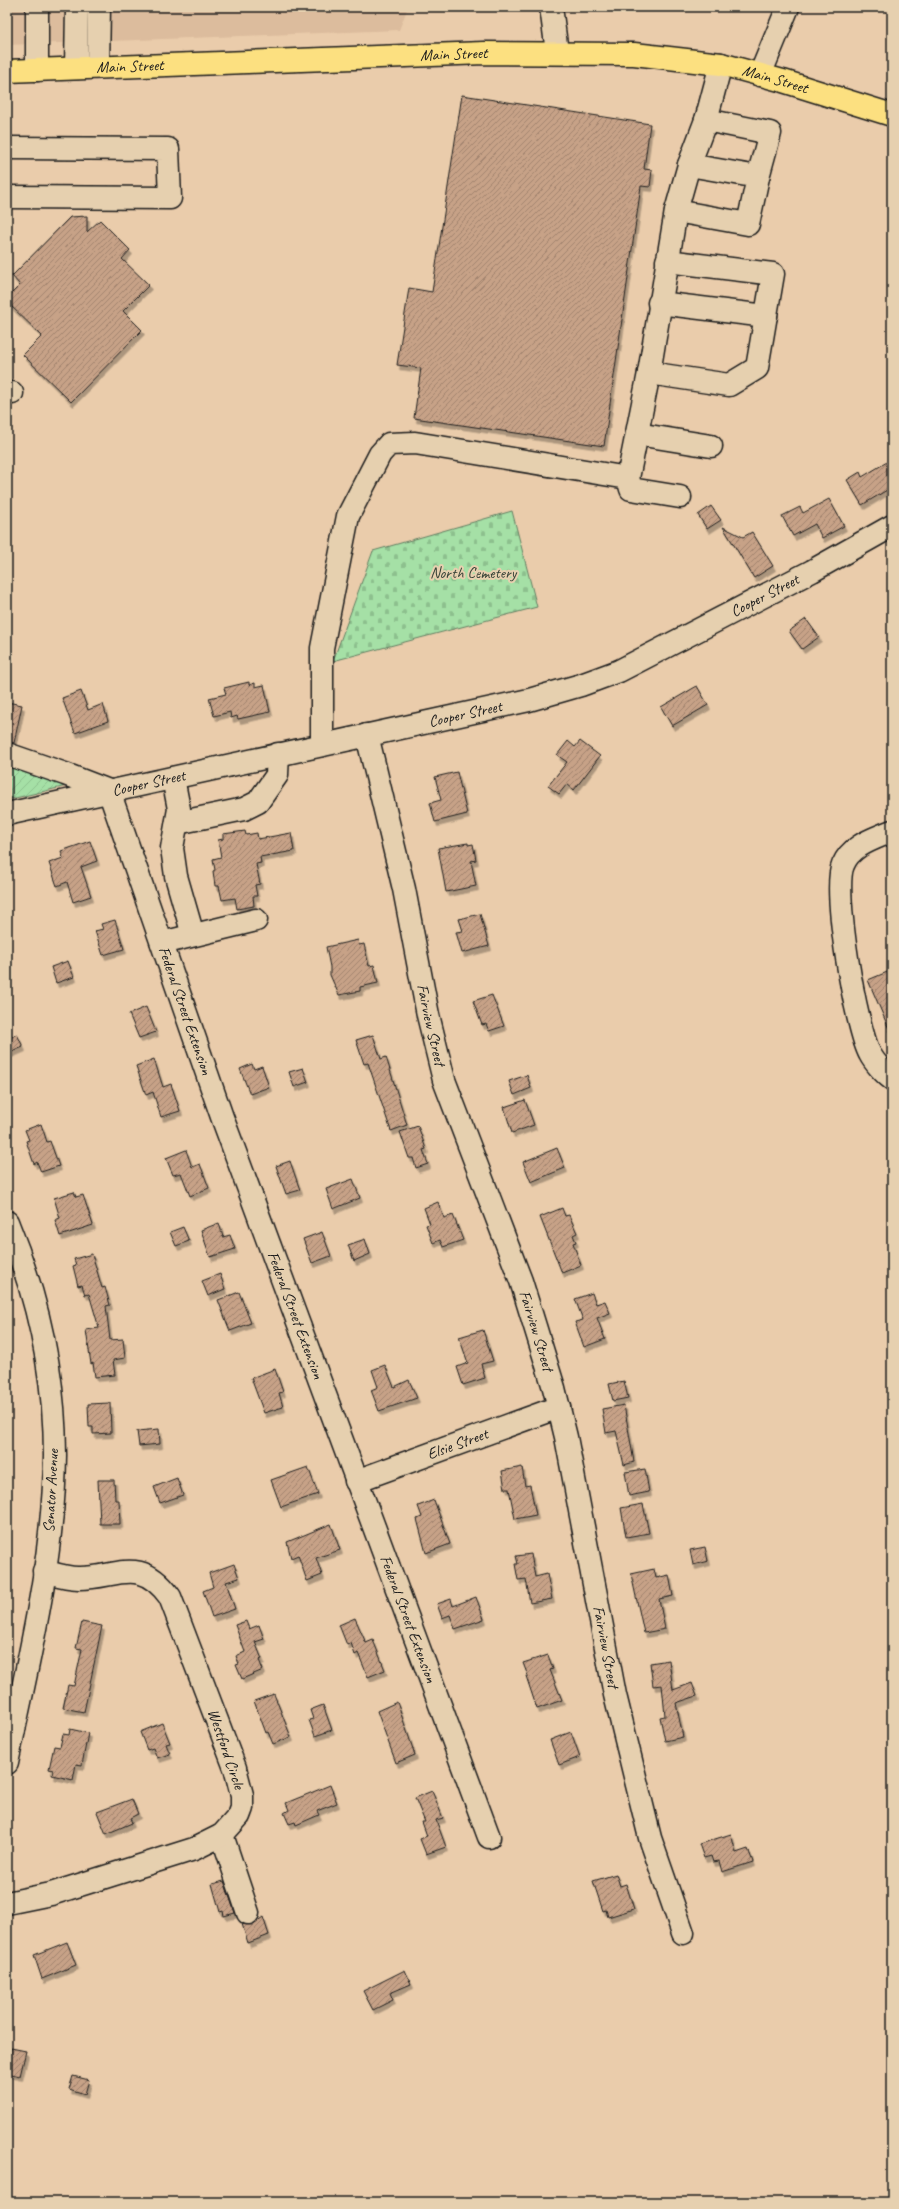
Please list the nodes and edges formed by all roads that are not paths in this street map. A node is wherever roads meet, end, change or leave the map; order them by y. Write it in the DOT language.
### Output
graph roads {
  1 [pos="37,7"];
  2 [pos="77,7"];
  3 [pos="99,7"];
  4 [pos="550,7"];
  5 [pos="788,7"];
  6 [pos="557,52"];
  7 [pos="721,64"];
  8 [pos="98,67"];
  9 [pos="76,68"];
  10 [pos="37,70"];
  11 [pos="7,71"];
  12 [pos="760,75"];
  13 [pos="892,115"];
  14 [pos="706,120"];
  15 [pos="7,148"];
  16 [pos="689,165"];
  17 [pos="758,177"];
  18 [pos="7,198"];
  19 [pos="676,211"];
  20 [pos="667,261"];
  21 [pos="659,304"];
  22 [pos="766,316"];
  23 [pos="649,373"];
  24 [pos="638,434"];
  25 [pos="711,446"];
  26 [pos="628,478"];
  27 [pos="680,497"];
  28 [pos="892,526"];
  29 [pos="367,735"];
  30 [pos="322,745"];
  31 [pos="7,754"];
  32 [pos="278,754"];
  33 [pos="173,778"];
  34 [pos="109,791"];
  35 [pos="7,814"];
  36 [pos="177,822"];
  37 [pos="892,831"];
  38 [pos="256,920"];
  39 [pos="193,935"];
  40 [pos="162,943"];
  41 [pos="892,1079"];
  42 [pos="7,1222"];
  43 [pos="559,1407"];
  44 [pos="356,1481"];
  45 [pos="44,1570"];
  46 [pos="7,1763"];
  47 [pos="222,1835"];
  48 [pos="489,1837"];
  49 [pos="7,1903"];
  50 [pos="248,1914"];
  51 [pos="684,1933"];
  1 -- 10 [label="street"];
  2 -- 9 [label="street"];
  3 -- 8 [label="street"];
  4 -- 6 [label="street"];
  5 -- 12 [label="street"];
  6 -- 7 [label="main road, Main Street"];
  6 -- 8 [label="main road, Main Street"];
  7 -- 12 [label="main road, Main Street"];
  7 -- 14 [label="street"];
  8 -- 9 [label="main road, Main Street"];
  9 -- 10 [label="main road, Main Street"];
  10 -- 11 [label="main road, Main Street"];
  12 -- 13 [label="main road, Main Street"];
  14 -- 16 [label="street"];
  14 -- 17 [label="street"];
  15 -- 18 [label="street"];
  16 -- 17 [label="street"];
  16 -- 19 [label="street"];
  17 -- 19 [label="street"];
  19 -- 20 [label="street"];
  20 -- 21 [label="street"];
  20 -- 22 [label="street"];
  21 -- 22 [label="street"];
  21 -- 23 [label="street"];
  22 -- 23 [label="street"];
  23 -- 24 [label="street"];
  24 -- 25 [label="street"];
  24 -- 26 [label="street"];
  26 -- 27 [label="street"];
  26 -- 30 [label="street"];
  28 -- 29 [label="street, Cooper Street"];
  29 -- 30 [label="street, Cooper Street"];
  29 -- 43 [label="street, Fairview Street"];
  30 -- 32 [label="street, Cooper Street"];
  31 -- 34 [label="street"];
  32 -- 33 [label="street, Cooper Street"];
  32 -- 36 [label="street"];
  33 -- 34 [label="street, Cooper Street"];
  33 -- 36 [label="street"];
  34 -- 35 [label="street, Cooper Street"];
  34 -- 40 [label="street, Federal Street Extension"];
  36 -- 39 [label="street"];
  37 -- 41 [label="street"];
  38 -- 39 [label="street"];
  39 -- 40 [label="street"];
  40 -- 44 [label="street, Federal Street Extension"];
  42 -- 45 [label="street, Senator Avenue"];
  43 -- 44 [label="street, Elsie Street"];
  43 -- 51 [label="street, Fairview Street"];
  44 -- 48 [label="street, Federal Street Extension"];
  45 -- 46 [label="street, Senator Avenue"];
  45 -- 47 [label="street, Westford Circle"];
  47 -- 49 [label="street, Westford Circle"];
  47 -- 50 [label="street"];
}
